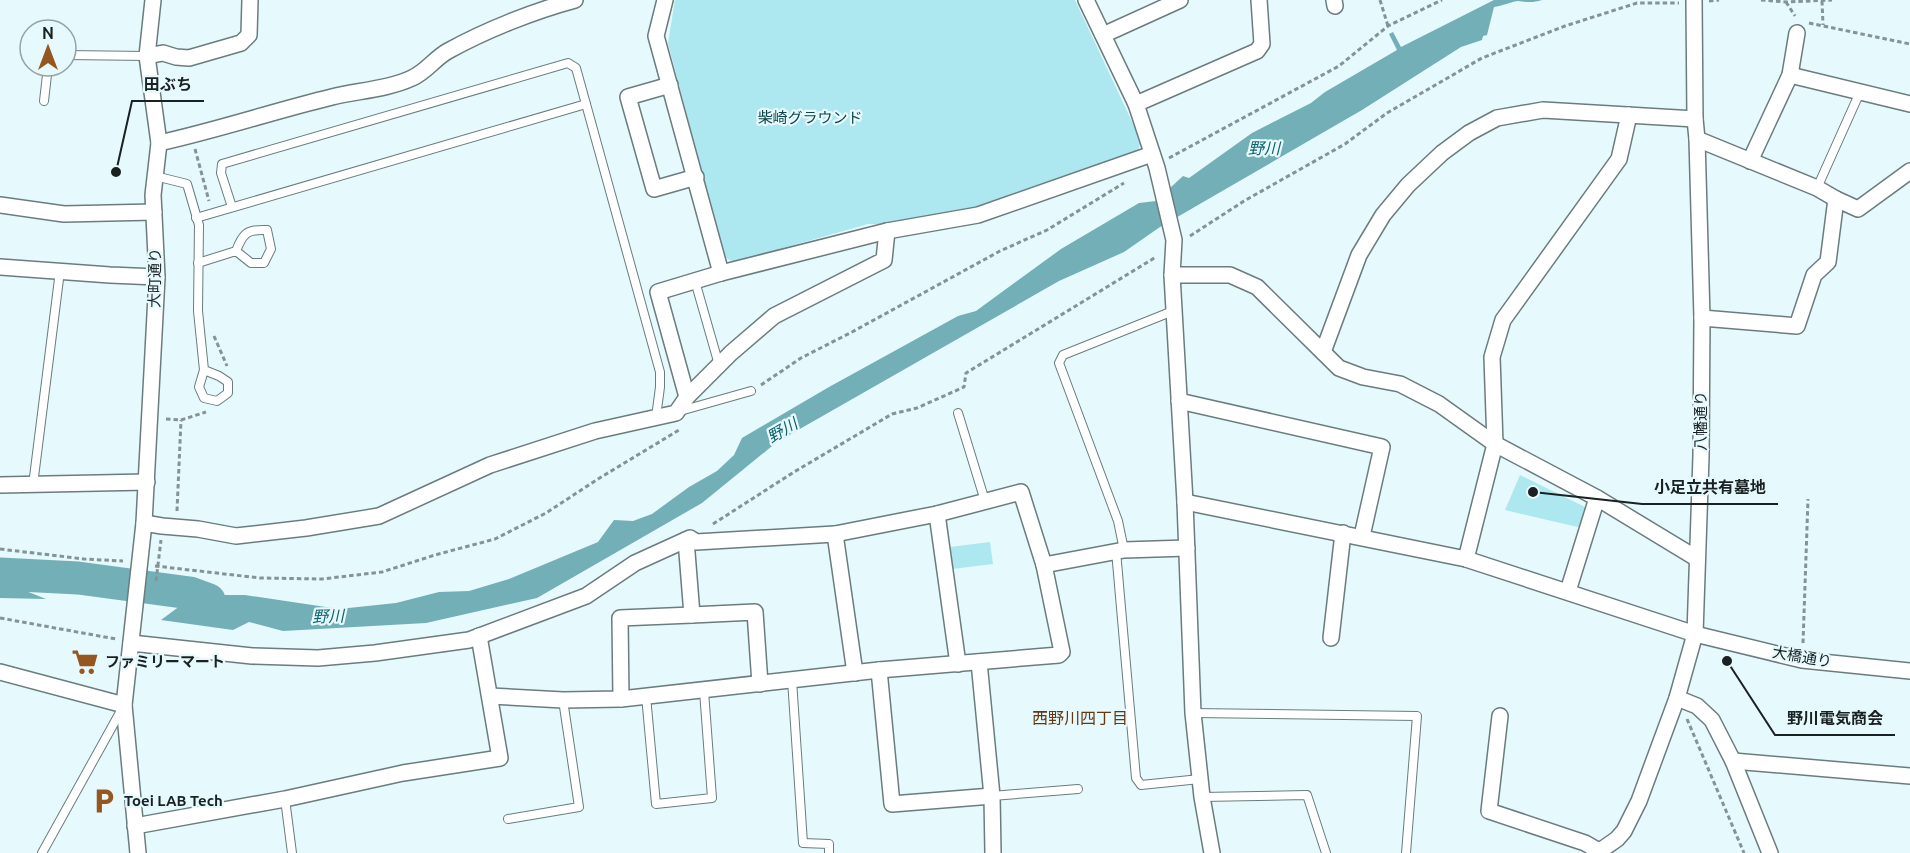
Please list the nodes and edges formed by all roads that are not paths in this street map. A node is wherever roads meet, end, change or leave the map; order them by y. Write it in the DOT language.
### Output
graph roads {
  1 [pos="153,0"];
  2 [pos="250,0"];
  3 [pos="575,0"];
  4 [pos="665,0"];
  5 [pos="1086,0"];
  6 [pos="1180,0"];
  7 [pos="1258,0"];
  8 [pos="1694,1"];
  9 [pos="554,3"];
  10 [pos="1800,25"];
  11 [pos="1103,34"];
  12 [pos="78,55"];
  13 [pos="147,56"];
  14 [pos="1790,75"];
  15 [pos="47,78"];
  16 [pos="670,85"];
  17 [pos="1860,92"];
  18 [pos="44,101"];
  19 [pos="586,104"];
  20 [pos="1136,104"];
  21 [pos="1910,104"];
  22 [pos="1629,115"];
  23 [pos="1695,119"];
  24 [pos="1697,138"];
  25 [pos="159,143"];
  26 [pos="1750,161"];
  27 [pos="1155,162"];
  28 [pos="1910,171"];
  29 [pos="155,176"];
  30 [pos="696,177"];
  31 [pos="1817,188"];
  32 [pos="1836,199"];
  33 [pos="0,205"];
  34 [pos="232,207"];
  35 [pos="154,212"];
  36 [pos="196,218"];
  37 [pos="887,231"];
  38 [pos="236,251"];
  39 [pos="198,263"];
  40 [pos="0,267"];
  41 [pos="60,271"];
  42 [pos="721,273"];
  43 [pos="1172,275"];
  44 [pos="157,277"];
  45 [pos="695,281"];
  46 [pos="1173,311"];
  47 [pos="1702,318"];
  48 [pos="1323,352"];
  49 [pos="720,366"];
  50 [pos="204,370"];
  51 [pos="751,391"];
  52 [pos="687,397"];
  53 [pos="1179,401"];
  54 [pos="676,412"];
  55 [pos="957,413"];
  56 [pos="656,417"];
  57 [pos="1495,444"];
  58 [pos="147,482"];
  59 [pos="0,484"];
  60 [pos="33,485"];
  61 [pos="1597,498"];
  62 [pos="985,501"];
  63 [pos="1185,502"];
  64 [pos="937,513"];
  65 [pos="144,523"];
  66 [pos="1343,533"];
  67 [pos="835,534"];
  68 [pos="1362,536"];
  69 [pos="688,539"];
  70 [pos="1187,548"];
  71 [pos="1120,551"];
  72 [pos="1696,558"];
  73 [pos="1466,559"];
  74 [pos="1044,565"];
  75 [pos="1568,591"];
  76 [pos="692,615"];
  77 [pos="1695,634"];
  78 [pos="479,636"];
  79 [pos="1331,638"];
  80 [pos="131,639"];
  81 [pos="979,662"];
  82 [pos="958,664"];
  83 [pos="879,670"];
  84 [pos="1910,671"];
  85 [pos="0,672"];
  86 [pos="855,673"];
  87 [pos="792,680"];
  88 [pos="760,684"];
  89 [pos="704,691"];
  90 [pos="490,696"];
  91 [pos="646,696"];
  92 [pos="1677,698"];
  93 [pos="621,699"];
  94 [pos="563,700"];
  95 [pos="124,705"];
  96 [pos="1193,712"];
  97 [pos="1500,716"];
  98 [pos="1733,761"];
  99 [pos="1910,776"];
  100 [pos="1200,779"];
  101 [pos="1078,789"];
  102 [pos="992,796"];
  103 [pos="1202,797"];
  104 [pos="285,800"];
  105 [pos="508,819"];
  106 [pos="135,826"];
  107 [pos="1598,852"];
  108 [pos="42,853"];
  109 [pos="138,853"];
  110 [pos="292,853"];
  111 [pos="829,853"];
  112 [pos="993,853"];
  113 [pos="1212,853"];
  114 [pos="1326,853"];
  115 [pos="1406,853"];
  116 [pos="1770,853"];
  1 -- 13 [label="street, 大町通り"];
  2 -- 13 [label="street"];
  3 -- 9 [label="street"];
  4 -- 16 [label="street"];
  5 -- 11 [label="street"];
  6 -- 11 [label="street"];
  7 -- 20 [label="street"];
  8 -- 23 [label="street, 八幡通り"];
  9 -- 25 [label="street"];
  10 -- 14 [label="street"];
  11 -- 20 [label="street"];
  12 -- 13 [label="lane"];
  13 -- 25 [label="street, 大町通り"];
  14 -- 17 [label="street"];
  14 -- 26 [label="street"];
  15 -- 18 [label="lane"];
  16 -- 30 [label="street"];
  16 -- 30 [label="street"];
  17 -- 21 [label="street"];
  17 -- 31 [label="lane"];
  19 -- 34 [label="lane"];
  19 -- 34 [label="lane"];
  19 -- 56 [label="lane"];
  20 -- 27 [label="street"];
  22 -- 23 [label="street"];
  22 -- 48 [label="street"];
  22 -- 57 [label="street"];
  23 -- 24 [label="street, 八幡通り"];
  24 -- 26 [label="street"];
  24 -- 47 [label="street, 八幡通り"];
  25 -- 29 [label="street, 大町通り"];
  26 -- 31 [label="street"];
  27 -- 37 [label="street"];
  27 -- 43 [label="street"];
  28 -- 32 [label="street"];
  29 -- 35 [label="street, 大町通り"];
  29 -- 36 [label="lane"];
  30 -- 42 [label="street"];
  31 -- 32 [label="street"];
  32 -- 47 [label="street"];
  33 -- 35 [label="street"];
  34 -- 36 [label="lane"];
  35 -- 44 [label="street, 大町通り"];
  36 -- 39 [label="lane"];
  37 -- 42 [label="street"];
  37 -- 49 [label="street"];
  38 -- 38 [label="lane"];
  38 -- 39 [label="lane"];
  39 -- 50 [label="lane"];
  40 -- 41 [label="street"];
  41 -- 44 [label="street"];
  41 -- 60 [label="lane"];
  42 -- 45 [label="street"];
  43 -- 46 [label="street"];
  43 -- 48 [label="street"];
  44 -- 58 [label="street, 大町通り"];
  45 -- 49 [label="lane"];
  45 -- 52 [label="street"];
  46 -- 53 [label="street"];
  46 -- 71 [label="lane"];
  47 -- 72 [label="street, 八幡通り"];
  48 -- 57 [label="street"];
  49 -- 52 [label="street"];
  50 -- 50 [label="lane"];
  51 -- 54 [label="lane"];
  52 -- 54 [label="street"];
  53 -- 63 [label="street"];
  53 -- 68 [label="street"];
  54 -- 56 [label="street"];
  55 -- 62 [label="lane"];
  56 -- 65 [label="street"];
  57 -- 61 [label="street"];
  57 -- 73 [label="street"];
  58 -- 60 [label="street"];
  58 -- 65 [label="street, 大町通り"];
  59 -- 60 [label="street"];
  61 -- 72 [label="street"];
  61 -- 75 [label="street"];
  62 -- 64 [label="street"];
  62 -- 74 [label="street"];
  63 -- 66 [label="street, 大橋通り"];
  63 -- 70 [label="street"];
  64 -- 67 [label="street"];
  64 -- 82 [label="street"];
  65 -- 80 [label="street, 大町通り"];
  66 -- 68 [label="street, 大橋通り"];
  66 -- 79 [label="street"];
  67 -- 69 [label="street"];
  67 -- 86 [label="street"];
  68 -- 73 [label="street, 大橋通り"];
  69 -- 76 [label="street"];
  69 -- 78 [label="street"];
  70 -- 71 [label="street"];
  70 -- 96 [label="street"];
  71 -- 74 [label="street"];
  71 -- 100 [label="lane"];
  72 -- 77 [label="street, 八幡通り"];
  73 -- 75 [label="street, 大橋通り"];
  74 -- 81 [label="street"];
  75 -- 77 [label="street, 大橋通り"];
  76 -- 88 [label="street"];
  76 -- 93 [label="street"];
  77 -- 84 [label="street, 大橋通り"];
  77 -- 92 [label="street, 八幡通り"];
  78 -- 80 [label="street"];
  78 -- 90 [label="street"];
  80 -- 95 [label="street, 大町通り"];
  81 -- 82 [label="street"];
  81 -- 102 [label="street"];
  82 -- 83 [label="street"];
  83 -- 86 [label="street"];
  83 -- 102 [label="street"];
  85 -- 95 [label="street"];
  86 -- 87 [label="street"];
  87 -- 88 [label="street"];
  87 -- 111 [label="lane"];
  88 -- 89 [label="street"];
  89 -- 91 [label="street"];
  89 -- 91 [label="lane"];
  90 -- 94 [label="street"];
  90 -- 104 [label="street"];
  91 -- 93 [label="street"];
  92 -- 98 [label="street"];
  92 -- 107 [label="street, 八幡通り"];
  93 -- 94 [label="street"];
  94 -- 105 [label="lane"];
  95 -- 106 [label="street, 大町通り"];
  95 -- 108 [label="lane"];
  96 -- 100 [label="street"];
  96 -- 115 [label="lane"];
  97 -- 107 [label="street"];
  98 -- 99 [label="street"];
  98 -- 116 [label="street"];
  100 -- 103 [label="street"];
  101 -- 102 [label="lane"];
  102 -- 112 [label="street"];
  103 -- 113 [label="street"];
  103 -- 114 [label="lane"];
  104 -- 106 [label="street"];
  104 -- 110 [label="lane"];
  106 -- 109 [label="street, 大町通り"];
}
